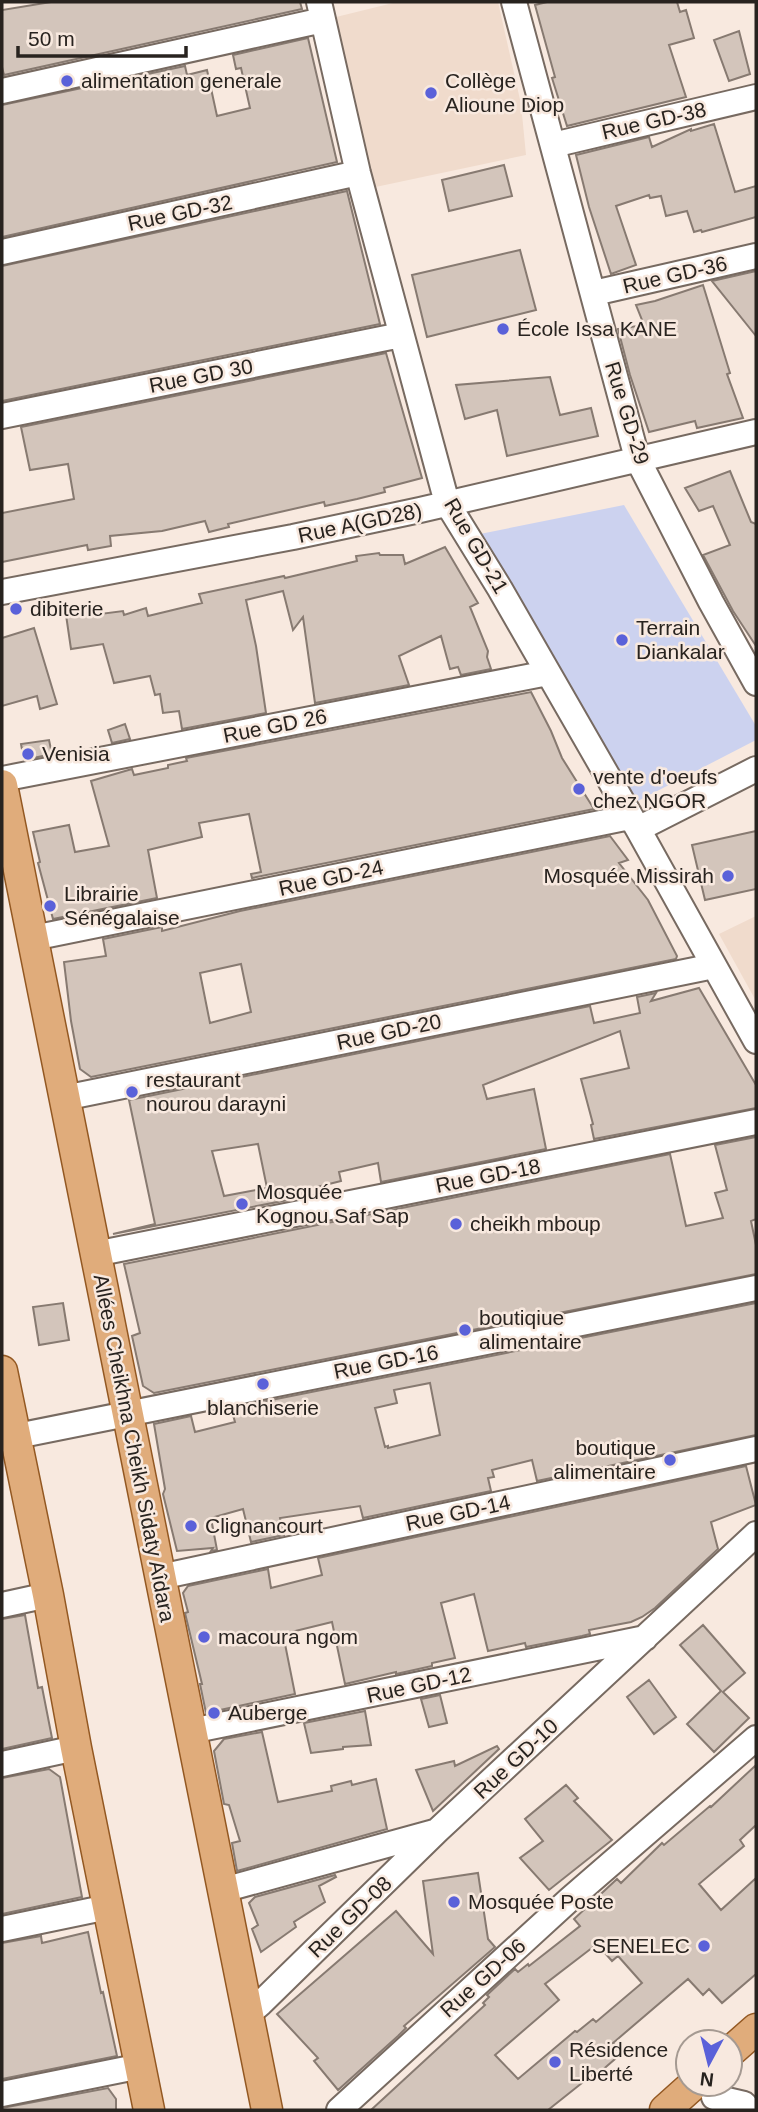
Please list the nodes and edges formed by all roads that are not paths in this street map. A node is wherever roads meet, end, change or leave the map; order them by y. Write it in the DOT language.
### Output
graph roads {
  1 [pos="514,2"];
  2 [pos="321,11"];
  3 [pos="2,91"];
  4 [pos="756,97"];
  5 [pos="552,145"];
  6 [pos="358,173"];
  7 [pos="2,252"];
  8 [pos="756,256"];
  9 [pos="593,293"];
  10 [pos="401,335"];
  11 [pos="2,416"];
  12 [pos="754,437"];
  13 [pos="638,458"];
  14 [pos="447,503"];
  15 [pos="2,592"];
  16 [pos="548,673"];
  17 [pos="756,683"];
  18 [pos="756,769"];
  19 [pos="2,779"];
  20 [pos="2,785"];
  21 [pos="634,823"];
  22 [pos="33,938"];
  23 [pos="714,966"];
  24 [pos="756,1041"];
  25 [pos="64,1098"];
  26 [pos="756,1122"];
  27 [pos="95,1254"];
  28 [pos="756,1288"];
  29 [pos="2,1371"];
  30 [pos="122,1415"];
  31 [pos="18,1436"];
  32 [pos="756,1449"];
  33 [pos="756,1534"];
  34 [pos="160,1577"];
  35 [pos="48,1595"];
  36 [pos="2,1605"];
  37 [pos="646,1638"];
  38 [pos="191,1731"];
  39 [pos="756,1738"];
  40 [pos="76,1748"];
  41 [pos="2,1764"];
  42 [pos="438,1830"];
  43 [pos="223,1890"];
  44 [pos="108,1907"];
  45 [pos="2,1929"];
  46 [pos="254,2008"];
  47 [pos="141,2066"];
  48 [pos="2,2094"];
  49 [pos="696,2098"];
  50 [pos="722,2098"];
  51 [pos="147,2109"];
  52 [pos="267,2110"];
  53 [pos="339,2110"];
  54 [pos="665,2110"];
  55 [pos="749,2110"];
  1 -- 5 [label="street, Rue GD-29"];
  2 -- 3 [label="street"];
  2 -- 6 [label="street, Rue GD-21"];
  4 -- 5 [label="street, Rue GD-38"];
  5 -- 9 [label="street, Rue GD-29"];
  6 -- 7 [label="street, Rue GD-32"];
  6 -- 10 [label="street, Rue GD-21"];
  8 -- 9 [label="street, Rue GD-36"];
  9 -- 13 [label="street, Rue GD-29"];
  10 -- 11 [label="street, Rue GD 30"];
  10 -- 14 [label="street, Rue GD-21"];
  12 -- 13 [label="street, Rue A(GD28)"];
  13 -- 14 [label="street, Rue A(GD28)"];
  13 -- 17 [label="street, Rue GD-29"];
  14 -- 15 [label="street, Rue A(GD28)"];
  14 -- 16 [label="street, Rue GD-21"];
  16 -- 19 [label="street, Rue GD 26"];
  16 -- 21 [label="street, Rue GD-21"];
  18 -- 21 [label="street, Rue GD-24"];
  20 -- 22 [label="main road, Allées Cheikhna Cheikh Sidaty Aîdara"];
  21 -- 22 [label="street, Rue GD-24"];
  21 -- 23 [label="street, Rue GD-21"];
  22 -- 25 [label="main road, Allées Cheikhna Cheikh Sidaty Aîdara"];
  23 -- 24 [label="street, Rue GD-21"];
  23 -- 25 [label="street, Rue GD-20"];
  25 -- 27 [label="main road, Allées Cheikhna Cheikh Sidaty Aîdara"];
  26 -- 27 [label="street, Rue GD-18"];
  27 -- 30 [label="main road, Allées Cheikhna Cheikh Sidaty Aîdara"];
  28 -- 30 [label="street, Rue GD-16"];
  29 -- 31 [label="main road"];
  30 -- 31 [label="street, Rue GD-16"];
  30 -- 34 [label="main road, Allées Cheikhna Cheikh Sidaty Aîdara"];
  31 -- 35 [label="main road"];
  32 -- 34 [label="street, Rue GD-14"];
  33 -- 37 [label="street, Rue GD-10"];
  34 -- 38 [label="main road, Allées Cheikhna Cheikh Sidaty Aîdara"];
  35 -- 36 [label="street"];
  35 -- 40 [label="main road"];
  37 -- 38 [label="street, Rue GD-12"];
  37 -- 42 [label="street, Rue GD-10"];
  38 -- 43 [label="main road, Allées Cheikhna Cheikh Sidaty Aîdara"];
  39 -- 53 [label="street, Rue GD-06"];
  40 -- 41 [label="street"];
  40 -- 44 [label="main road"];
  42 -- 43 [label="street, Rue GD-10"];
  42 -- 46 [label="street, Rue GD-08"];
  43 -- 46 [label="main road, Allées Cheikhna Cheikh Sidaty Aîdara"];
  44 -- 45 [label="street"];
  44 -- 47 [label="main road"];
  46 -- 52 [label="main road, Allées Cheikhna Cheikh Sidaty Aîdara"];
  47 -- 48 [label="street"];
  47 -- 51 [label="main road"];
  49 -- 54 [label="main road"];
  50 -- 55 [label="street"];
}
